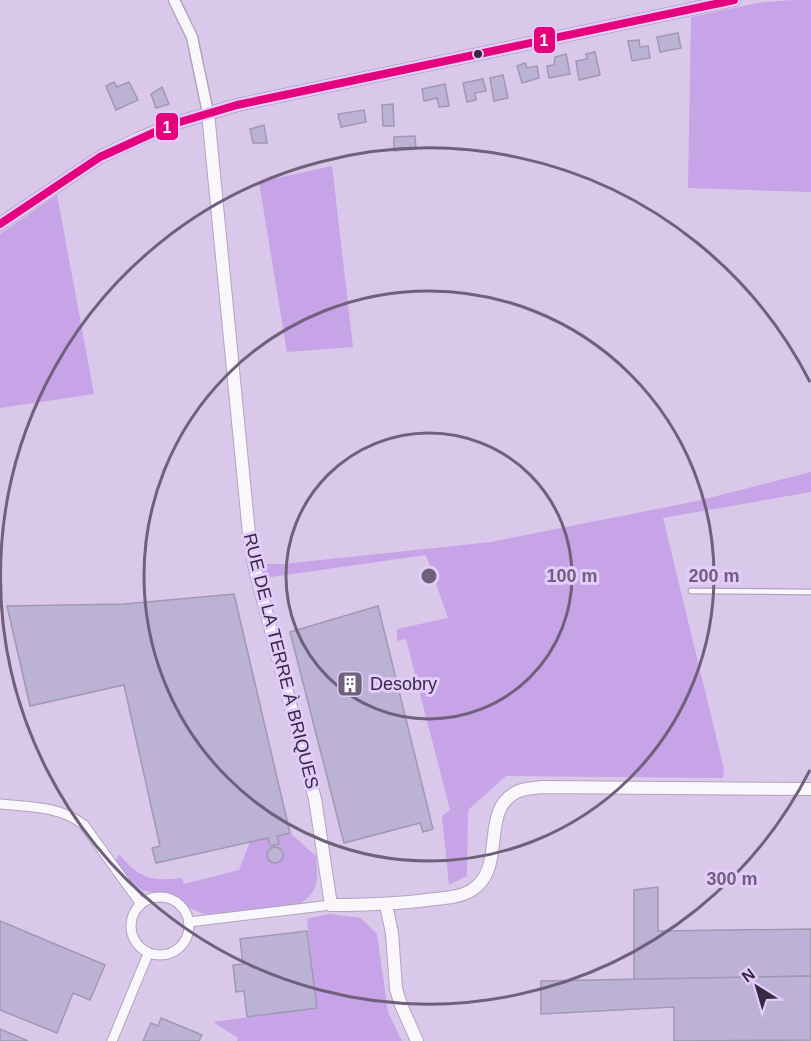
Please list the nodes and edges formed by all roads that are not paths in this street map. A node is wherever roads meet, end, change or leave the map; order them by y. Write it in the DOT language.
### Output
graph roads {
  1 [pos="174,0"];
  2 [pos="734,0"];
  3 [pos="208,113"];
  4 [pos="0,224"];
  5 [pos="692,591"];
  6 [pos="811,592"];
  7 [pos="811,789"];
  8 [pos="0,804"];
  9 [pos="141,904"];
  10 [pos="386,904"];
  11 [pos="331,906"];
  12 [pos="189,922"];
  13 [pos="148,954"];
  14 [pos="112,1041"];
  15 [pos="417,1041"];
  1 -- 3 [label="street"];
  2 -- 3 [label="main road"];
  3 -- 4 [label="main road"];
  3 -- 11 [label="main road, RUE DE LA TERRE À BRIQUES"];
  5 -- 6 [label="lane"];
  7 -- 10 [label="main road"];
  8 -- 9 [label="street"];
  9 -- 12 [label="street"];
  9 -- 13 [label="street"];
  10 -- 11 [label="main road"];
  10 -- 15 [label="main road"];
  11 -- 12 [label="street"];
  12 -- 13 [label="street"];
  13 -- 14 [label="street"];
}
